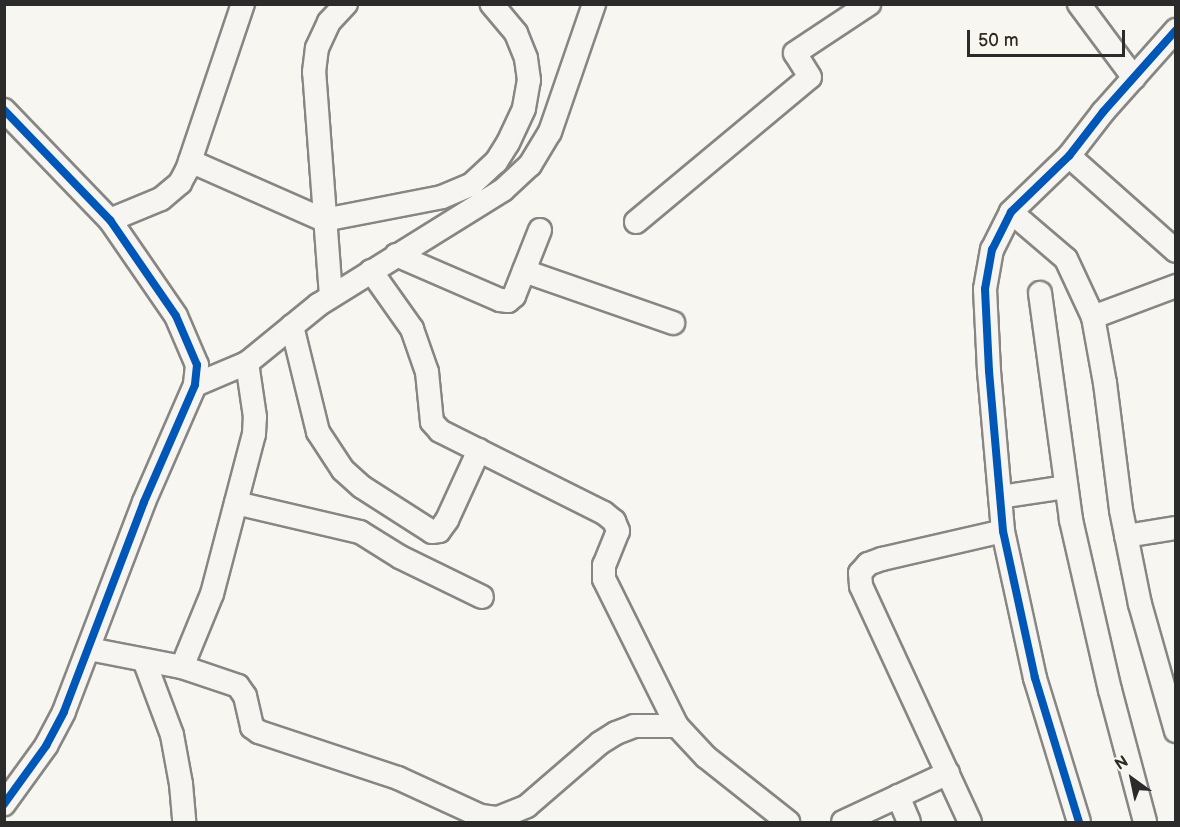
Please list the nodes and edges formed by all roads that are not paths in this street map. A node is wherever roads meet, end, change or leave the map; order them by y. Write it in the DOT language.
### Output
graph roads {
  1 [pos="243,4"];
  2 [pos="346,4"];
  3 [pos="492,4"];
  4 [pos="594,4"];
  5 [pos="869,4"];
  6 [pos="1079,4"];
  7 [pos="1176,30"];
  8 [pos="1134,78"];
  9 [pos="4,110"];
  10 [pos="1069,156"];
  11 [pos="190,161"];
  12 [pos="1011,212"];
  13 [pos="110,220"];
  14 [pos="324,220"];
  15 [pos="636,222"];
  16 [pos="540,230"];
  17 [pos="1176,251"];
  18 [pos="396,255"];
  19 [pos="371,271"];
  20 [pos="524,271"];
  21 [pos="1176,286"];
  22 [pos="1040,294"];
  23 [pos="331,296"];
  24 [pos="1093,317"];
  25 [pos="673,323"];
  26 [pos="292,326"];
  27 [pos="247,363"];
  28 [pos="195,386"];
  29 [pos="479,450"];
  30 [pos="1065,487"];
  31 [pos="1000,497"];
  32 [pos="236,503"];
  33 [pos="1176,528"];
  34 [pos="1003,531"];
  35 [pos="1126,536"];
  36 [pos="482,597"];
  37 [pos="89,649"];
  38 [pos="144,660"];
  39 [pos="182,667"];
  40 [pos="677,726"];
  41 [pos="1176,731"];
  42 [pos="948,773"];
  43 [pos="898,796"];
  44 [pos="4,804"];
  45 [pos="184,822"];
  46 [pos="788,822"];
  47 [pos="843,822"];
  48 [pos="909,822"];
  49 [pos="970,822"];
  50 [pos="1079,822"];
  51 [pos="1145,822"];
  1 -- 11 [label="street"];
  2 -- 14 [label="street"];
  3 -- 14 [label="street"];
  4 -- 18 [label="street"];
  5 -- 15 [label="street"];
  6 -- 8 [label="street"];
  7 -- 8 [label="street"];
  8 -- 10 [label="street"];
  9 -- 13 [label="street"];
  10 -- 12 [label="street"];
  10 -- 17 [label="street"];
  11 -- 13 [label="street"];
  11 -- 14 [label="street"];
  12 -- 24 [label="street"];
  12 -- 31 [label="street"];
  13 -- 28 [label="street"];
  14 -- 23 [label="street"];
  16 -- 20 [label="street"];
  18 -- 19 [label="street"];
  18 -- 20 [label="street"];
  19 -- 23 [label="street"];
  19 -- 29 [label="street"];
  20 -- 25 [label="street"];
  21 -- 24 [label="street"];
  22 -- 30 [label="street"];
  23 -- 26 [label="street"];
  24 -- 35 [label="street"];
  26 -- 27 [label="street"];
  26 -- 29 [label="street"];
  27 -- 28 [label="street"];
  27 -- 32 [label="street"];
  28 -- 37 [label="street"];
  29 -- 40 [label="street"];
  30 -- 31 [label="street"];
  30 -- 51 [label="street"];
  31 -- 34 [label="street"];
  32 -- 36 [label="street"];
  32 -- 39 [label="street"];
  33 -- 35 [label="street"];
  34 -- 42 [label="street"];
  34 -- 50 [label="street"];
  35 -- 41 [label="street"];
  37 -- 38 [label="street"];
  37 -- 44 [label="street"];
  38 -- 39 [label="street"];
  38 -- 45 [label="street"];
  39 -- 40 [label="street"];
  40 -- 46 [label="street"];
  42 -- 43 [label="street"];
  42 -- 49 [label="street"];
  43 -- 47 [label="street"];
  43 -- 48 [label="street"];
}
